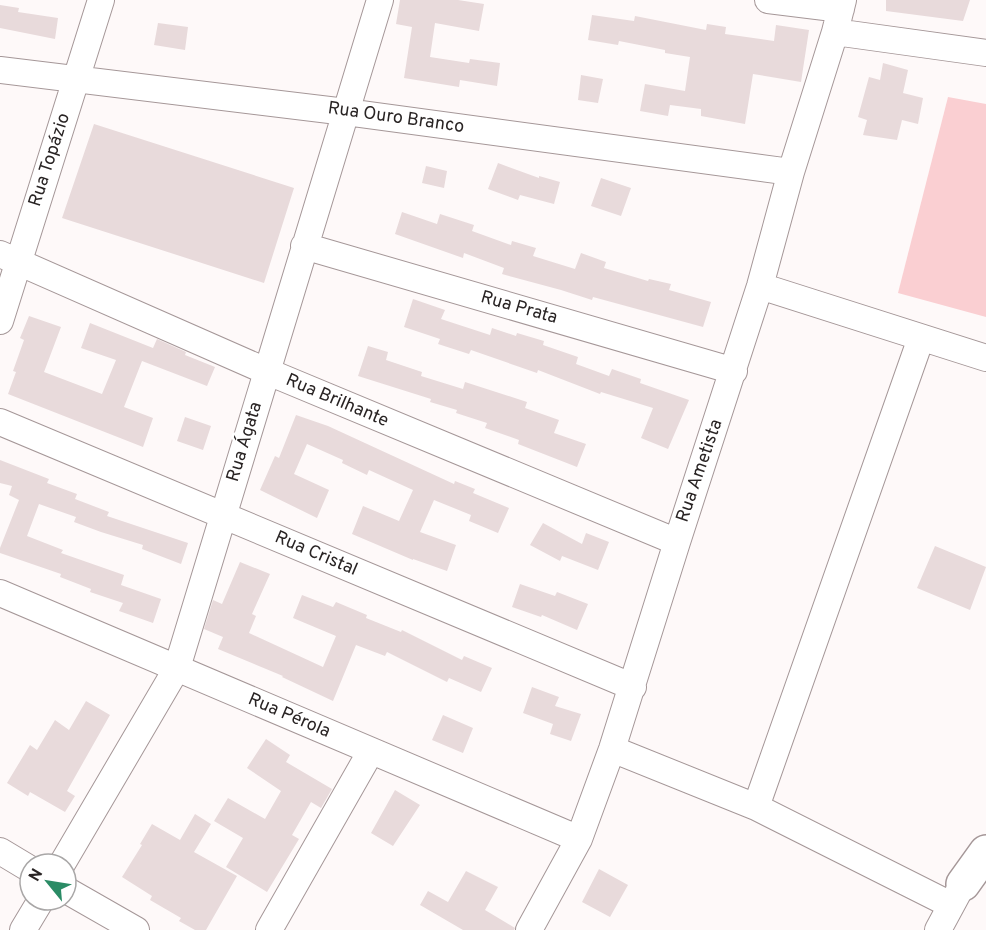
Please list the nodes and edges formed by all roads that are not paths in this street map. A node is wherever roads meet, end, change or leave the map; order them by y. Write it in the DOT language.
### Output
graph roads {
  1 [pos="101,0"];
  2 [pos="380,0"];
  3 [pos="768,0"];
  4 [pos="840,14"];
  5 [pos="986,53"];
  6 [pos="0,70"];
  7 [pos="76,78"];
  8 [pos="346,112"];
  9 [pos="791,172"];
  10 [pos="304,246"];
  11 [pos="9,258"];
  12 [pos="760,286"];
  13 [pos="0,321"];
  14 [pos="921,338"];
  15 [pos="986,358"];
  16 [pos="266,371"];
  17 [pos="734,371"];
  18 [pos="0,422"];
  19 [pos="223,515"];
  20 [pos="676,542"];
  21 [pos="0,593"];
  22 [pos="177,668"];
  23 [pos="633,687"];
  24 [pos="612,749"];
  25 [pos="370,751"];
  26 [pos="756,807"];
  27 [pos="986,838"];
  28 [pos="579,839"];
  29 [pos="0,851"];
  30 [pos="69,852"];
  31 [pos="986,852"];
  32 [pos="18,862"];
  33 [pos="957,895"];
  34 [pos="78,897"];
  35 [pos="34,912"];
  36 [pos="23,930"];
  37 [pos="136,930"];
  38 [pos="269,930"];
  39 [pos="529,930"];
  40 [pos="938,930"];
  1 -- 7 [label="street, Rua Topázio"];
  2 -- 8 [label="street, Rua Ágata"];
  3 -- 4 [label="street"];
  4 -- 5 [label="street"];
  4 -- 9 [label="street, Rua Ametista"];
  6 -- 7 [label="street, Rua Ouro Branco"];
  7 -- 8 [label="street, Rua Ouro Branco"];
  7 -- 11 [label="street, Rua Topázio"];
  8 -- 9 [label="street, Rua Ouro Branco"];
  8 -- 10 [label="street, Rua Ágata"];
  9 -- 12 [label="street, Rua Ametista"];
  10 -- 16 [label="street, Rua Ágata"];
  10 -- 17 [label="street, Rua Prata"];
  11 -- 13 [label="street, Rua Topázio"];
  11 -- 16 [label="street, Rua Brilhante"];
  12 -- 14 [label="street"];
  12 -- 17 [label="street, Rua Ametista"];
  14 -- 15 [label="street"];
  14 -- 26 [label="street"];
  16 -- 19 [label="street, Rua Ágata"];
  16 -- 20 [label="street, Rua Brilhante"];
  17 -- 20 [label="street, Rua Ametista"];
  18 -- 19 [label="street, Rua Cristal"];
  19 -- 22 [label="street, Rua Ágata"];
  19 -- 23 [label="street, Rua Cristal"];
  20 -- 23 [label="street, Rua Ametista"];
  21 -- 22 [label="street, Rua Pérola"];
  22 -- 25 [label="street, Rua Pérola"];
  22 -- 30 [label="street, Rua Ágata"];
  23 -- 24 [label="street, Rua Ametista"];
  24 -- 26 [label="street"];
  24 -- 28 [label="street, Rua Ametista"];
  25 -- 28 [label="street, Rua Pérola"];
  25 -- 38 [label="street"];
  26 -- 33 [label="street"];
  27 -- 33 [label="street"];
  28 -- 39 [label="street, Rua Ametista"];
  29 -- 32 [label="street"];
  31 -- 33 [label="main road"];
  33 -- 40 [label="street"];
  34 -- 37 [label="street"];
  35 -- 36 [label="street"];
}
